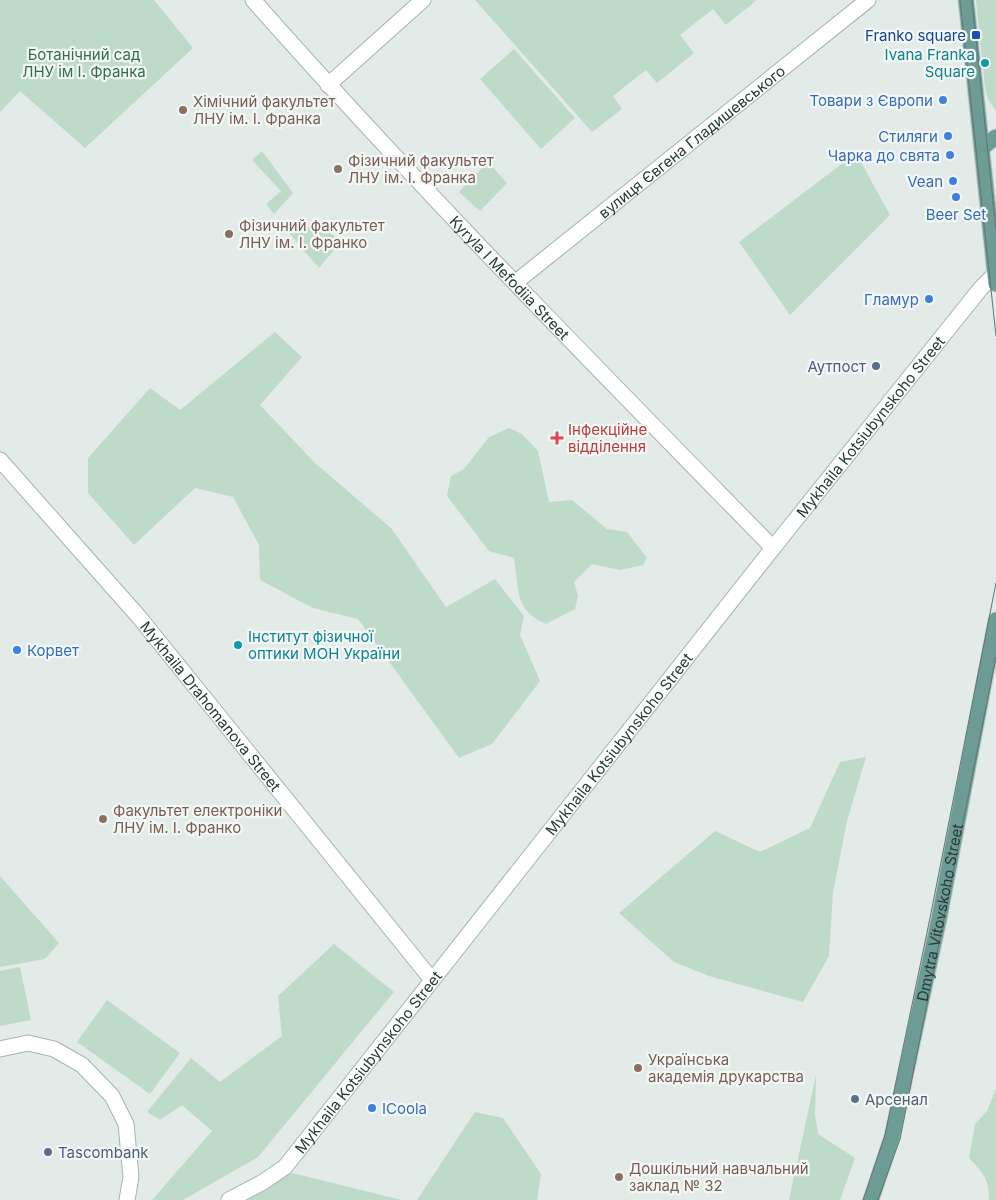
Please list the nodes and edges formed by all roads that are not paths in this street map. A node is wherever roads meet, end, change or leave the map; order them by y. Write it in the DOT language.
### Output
graph roads {
  1 [pos="253,0"];
  2 [pos="423,0"];
  3 [pos="868,0"];
  4 [pos="966,0"];
  5 [pos="328,85"];
  6 [pos="996,137"];
  7 [pos="982,148"];
  8 [pos="996,277"];
  9 [pos="516,282"];
  10 [pos="0,460"];
  11 [pos="773,548"];
  12 [pos="996,620"];
  13 [pos="432,980"];
  14 [pos="0,1049"];
  15 [pos="127,1200"];
  16 [pos="229,1200"];
  17 [pos="871,1200"];
  1 -- 5 [label="street, Kyryla I Mefodiia Street"];
  2 -- 5 [label="street"];
  3 -- 9 [label="street, вулиця Євгена Гладишевського"];
  4 -- 7 [label="main road"];
  5 -- 9 [label="street, Kyryla I Mefodiia Street"];
  6 -- 7 [label="main road"];
  7 -- 8 [label="main road"];
  8 -- 11 [label="street, Mykhaila Kotsiubynskoho Street"];
  9 -- 11 [label="street, Kyryla I Mefodiia Street"];
  10 -- 13 [label="street, Mykhaila Drahomanova Street"];
  11 -- 13 [label="street, Mykhaila Kotsiubynskoho Street"];
  12 -- 17 [label="main road, Dmytra Vitovskoho Street"];
  13 -- 16 [label="street, Mykhaila Kotsiubynskoho Street"];
  14 -- 15 [label="street"];
}
